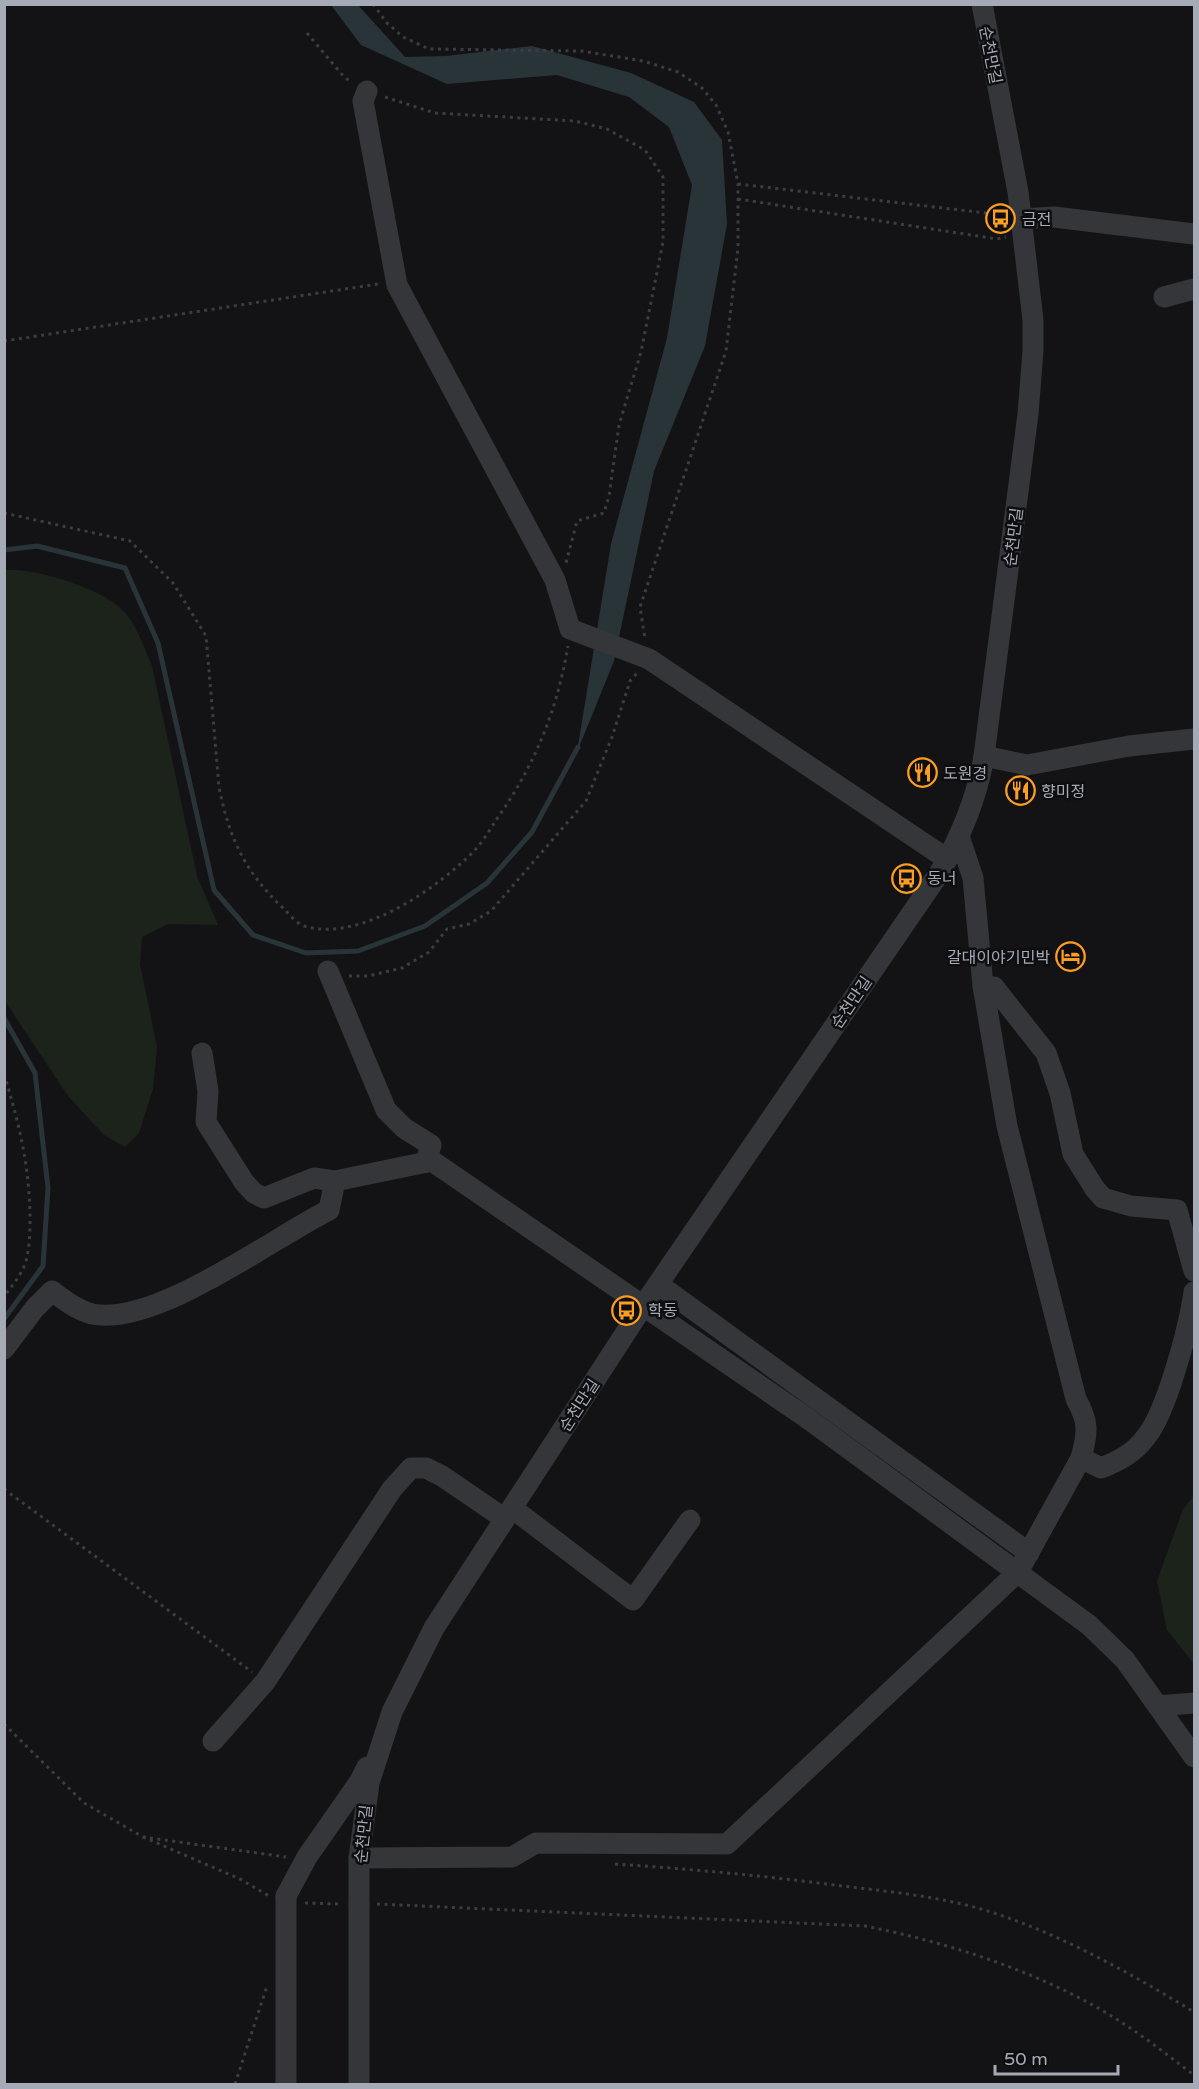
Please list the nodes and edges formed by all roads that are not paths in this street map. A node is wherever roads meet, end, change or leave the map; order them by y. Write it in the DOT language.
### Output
graph roads {
  1 [pos="982,4"];
  2 [pos="367,91"];
  3 [pos="1020,219"];
  4 [pos="1194,234"];
  5 [pos="1194,289"];
  6 [pos="1164,297"];
  7 [pos="1194,740"];
  8 [pos="984,756"];
  9 [pos="959,836"];
  10 [pos="947,859"];
  11 [pos="338,973"];
  12 [pos="982,986"];
  13 [pos="202,1053"];
  14 [pos="426,1162"];
  15 [pos="335,1181"];
  16 [pos="1186,1212"];
  17 [pos="1194,1270"];
  18 [pos="658,1284"];
  19 [pos="1194,1292"];
  20 [pos="643,1306"];
  21 [pos="4,1349"];
  22 [pos="1185,1362"];
  23 [pos="1081,1458"];
  24 [pos="509,1514"];
  25 [pos="690,1520"];
  26 [pos="1029,1553"];
  27 [pos="1018,1572"];
  28 [pos="1194,1703"];
  29 [pos="1158,1706"];
  30 [pos="392,1712"];
  31 [pos="213,1741"];
  32 [pos="1194,1757"];
  33 [pos="359,1858"];
  34 [pos="286,2085"];
  35 [pos="358,2085"];
  1 -- 3 [label="street, 순천만길"];
  2 -- 10 [label="street"];
  3 -- 4 [label="street"];
  3 -- 8 [label="street, 순천만길"];
  5 -- 6 [label="street"];
  7 -- 8 [label="street"];
  8 -- 9 [label="street, 순천만길"];
  9 -- 10 [label="street, 순천만길"];
  9 -- 12 [label="street"];
  10 -- 18 [label="street, 순천만길"];
  11 -- 14 [label="street"];
  12 -- 16 [label="street"];
  12 -- 23 [label="street"];
  13 -- 15 [label="street"];
  14 -- 15 [label="street"];
  14 -- 20 [label="street"];
  15 -- 21 [label="street"];
  16 -- 17 [label="street"];
  18 -- 20 [label="street, 순천만길"];
  18 -- 26 [label="street"];
  19 -- 22 [label="street"];
  20 -- 24 [label="street, 순천만길"];
  20 -- 27 [label="street"];
  22 -- 23 [label="street"];
  23 -- 26 [label="street"];
  24 -- 25 [label="street"];
  24 -- 30 [label="street, 순천만길"];
  24 -- 31 [label="street"];
  26 -- 27 [label="street"];
  27 -- 29 [label="street"];
  27 -- 33 [label="street"];
  28 -- 29 [label="street"];
  29 -- 32 [label="street"];
  30 -- 33 [label="street, 순천만길"];
  30 -- 34 [label="street, bridge"];
  33 -- 35 [label="street, 순천만길, bridge"];
}
